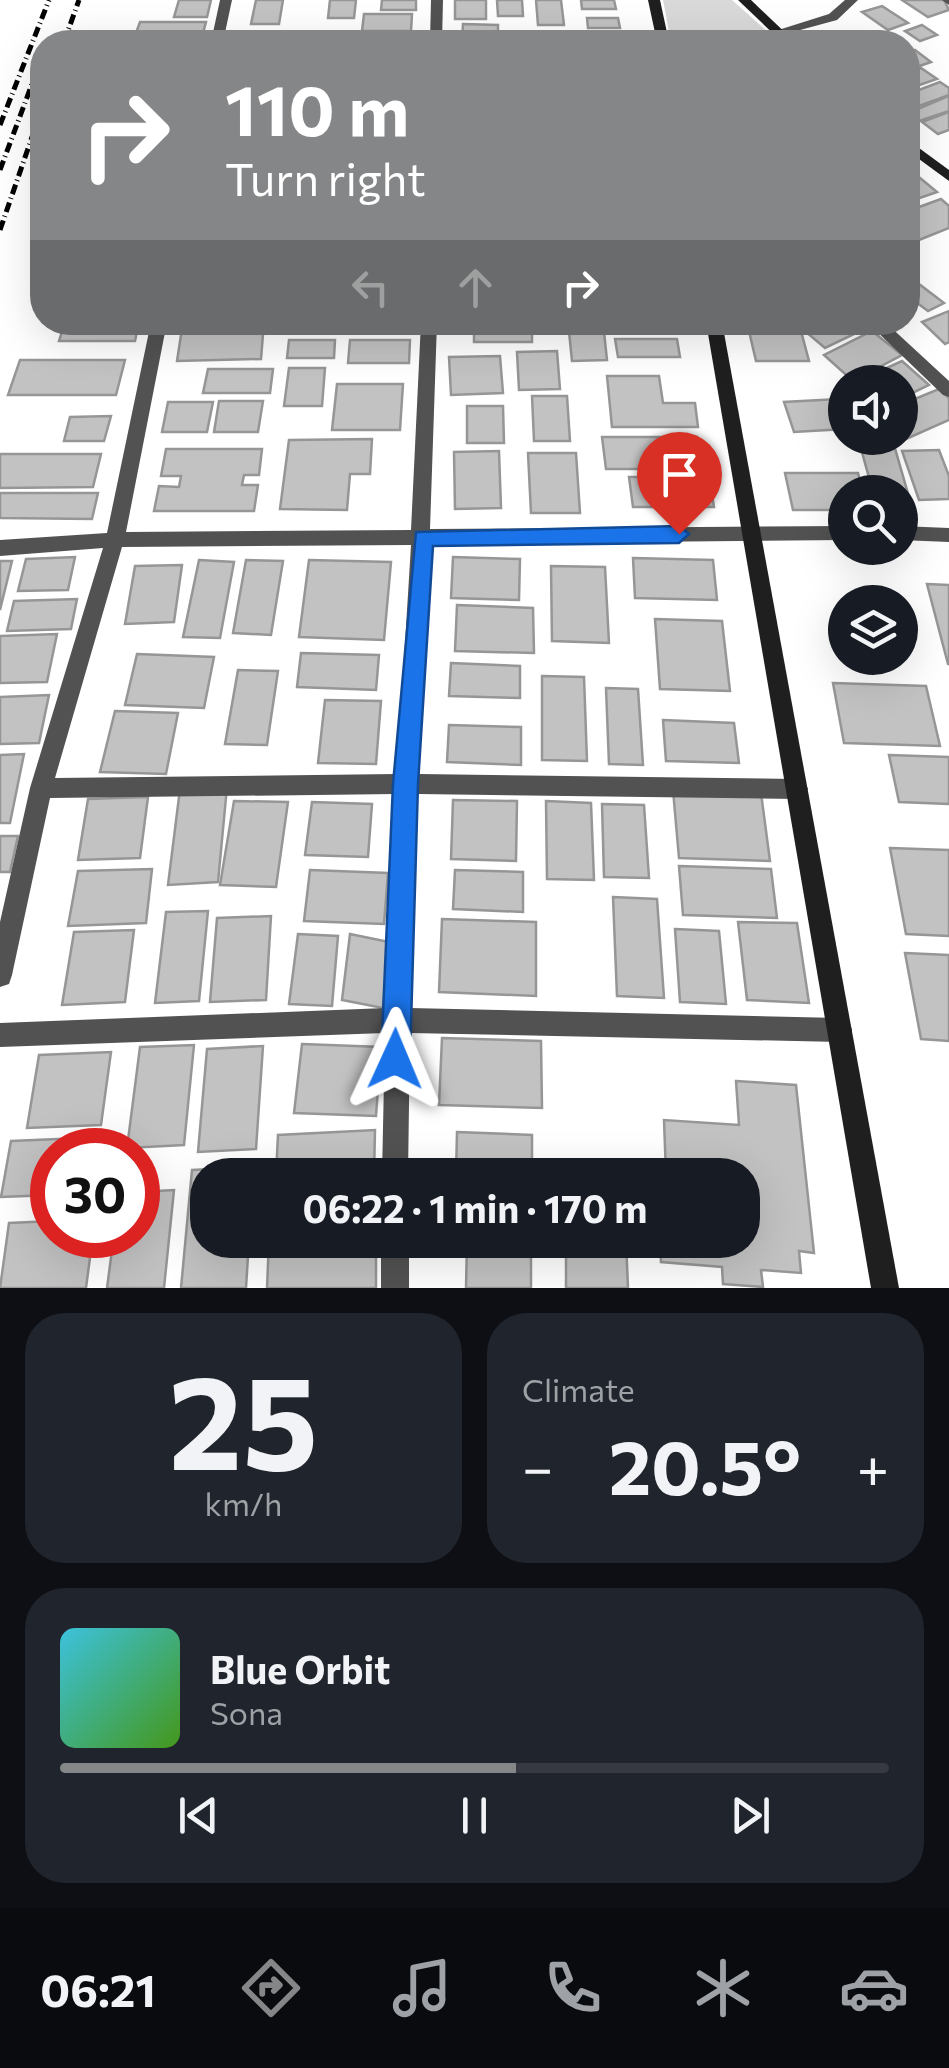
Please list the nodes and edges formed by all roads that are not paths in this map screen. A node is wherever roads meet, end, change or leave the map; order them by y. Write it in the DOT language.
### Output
graph roads {
  1 [pos="226,0"];
  2 [pos="437,0"];
  3 [pos="654,0"];
  4 [pos="744,0"];
  5 [pos="852,0"];
  6 [pos="220,30"];
  7 [pos="436,30"];
  8 [pos="660,30"];
  9 [pos="776,30"];
  10 [pos="785,30"];
  11 [pos="920,154"];
  12 [pos="949,178"];
  13 [pos="157,335"];
  14 [pos="429,335"];
  15 [pos="716,335"];
  16 [pos="890,335"];
  17 [pos="949,391"];
  18 [pos="828,533"];
  19 [pos="752,534"];
  20 [pos="918,534"];
  21 [pos="949,535"];
  22 [pos="423,538"];
  23 [pos="114,540"];
  24 [pos="0,548"];
  25 [pos="405,784"];
  26 [pos="41,788"];
  27 [pos="798,789"];
  28 [pos="0,975"];
  29 [pos="395,1020"];
  30 [pos="840,1030"];
  31 [pos="0,1036"];
  32 [pos="395,1158"];
  33 [pos="395,1258"];
  34 [pos="394,1288"];
  35 [pos="885,1288"];
  1 -- 6 [label="street"];
  2 -- 7 [label="street"];
  3 -- 8 [label="street"];
  4 -- 9 [label="street"];
  5 -- 10 [label="street"];
  11 -- 12 [label="street"];
  13 -- 23 [label="street"];
  14 -- 22 [label="street"];
  15 -- 19 [label="street"];
  16 -- 17 [label="street"];
  18 -- 19 [label="street"];
  19 -- 22 [label="street"];
  19 -- 27 [label="street"];
  20 -- 21 [label="street"];
  22 -- 23 [label="street"];
  22 -- 25 [label="street"];
  23 -- 24 [label="street"];
  23 -- 26 [label="street"];
  25 -- 26 [label="street"];
  25 -- 27 [label="street"];
  25 -- 29 [label="street"];
  26 -- 28 [label="street"];
  27 -- 30 [label="street"];
  29 -- 30 [label="street"];
  29 -- 31 [label="street"];
  29 -- 32 [label="street"];
  30 -- 35 [label="street"];
  33 -- 34 [label="street"];
}
